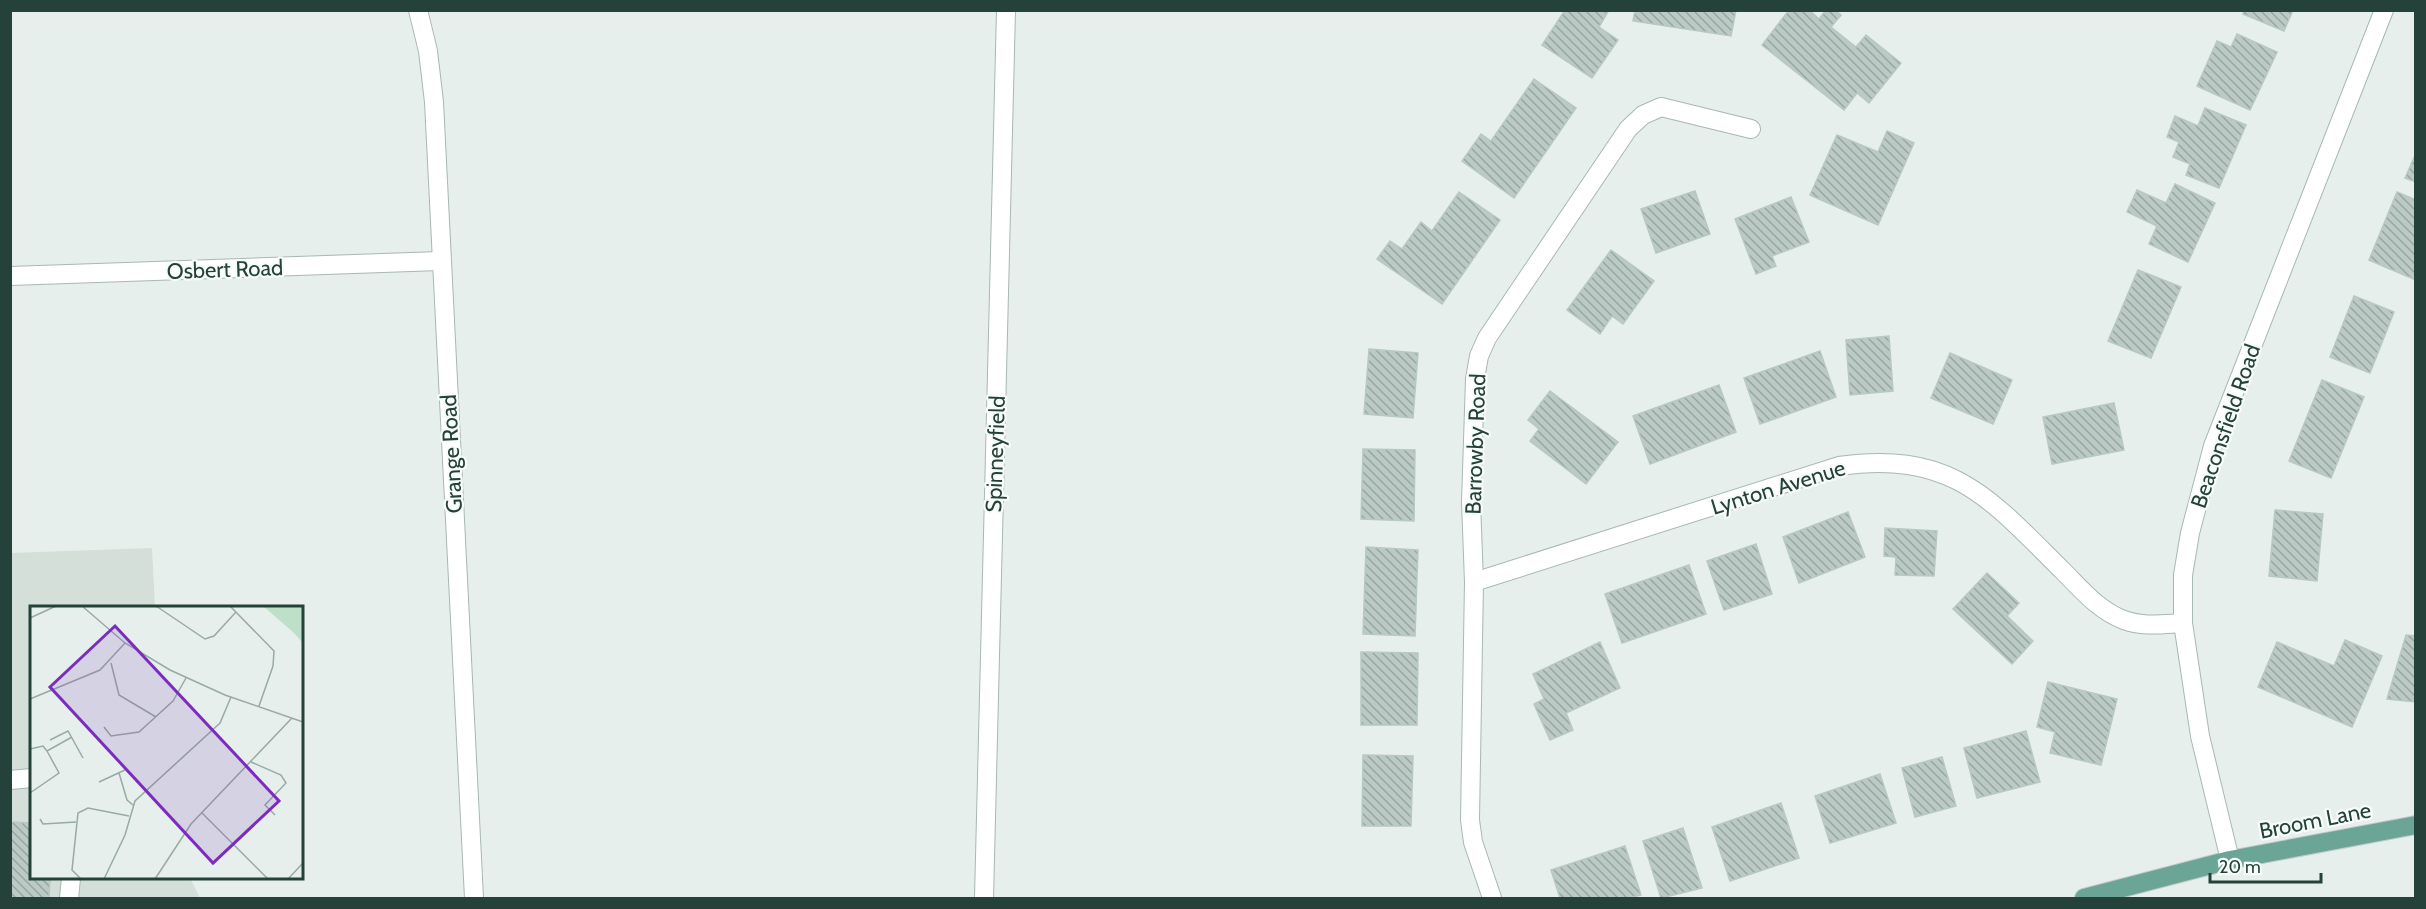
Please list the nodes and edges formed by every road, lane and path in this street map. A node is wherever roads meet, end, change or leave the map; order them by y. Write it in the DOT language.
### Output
graph roads {
  1 [pos="418,10"];
  2 [pos="1006,10"];
  3 [pos="2384,10"];
  4 [pos="1751,129"];
  5 [pos="441,261"];
  6 [pos="10,276"];
  7 [pos="1474,582"];
  8 [pos="2183,623"];
  9 [pos="30,778"];
  10 [pos="10,780"];
  11 [pos="2415,825"];
  12 [pos="2230,860"];
  13 [pos="71,879"];
  14 [pos="69,898"];
  15 [pos="474,898"];
  16 [pos="984,898"];
  17 [pos="1492,898"];
  18 [pos="2084,898"];
  1 -- 5 [label="street, Grange Road"];
  2 -- 16 [label="street, Spinneyfield"];
  3 -- 8 [label="street, Beaconsfield Road"];
  4 -- 7 [label="street, Barrowby Road"];
  5 -- 6 [label="street, Osbert Road"];
  5 -- 15 [label="street, Grange Road"];
  7 -- 8 [label="street, Lynton Avenue"];
  7 -- 17 [label="street, Barrowby Road"];
  8 -- 12 [label="street, Beaconsfield Road"];
  9 -- 10 [label="street"];
  11 -- 12 [label="main road, Broom Lane"];
  12 -- 18 [label="main road, Broom Lane"];
  13 -- 14 [label="street"];
}
